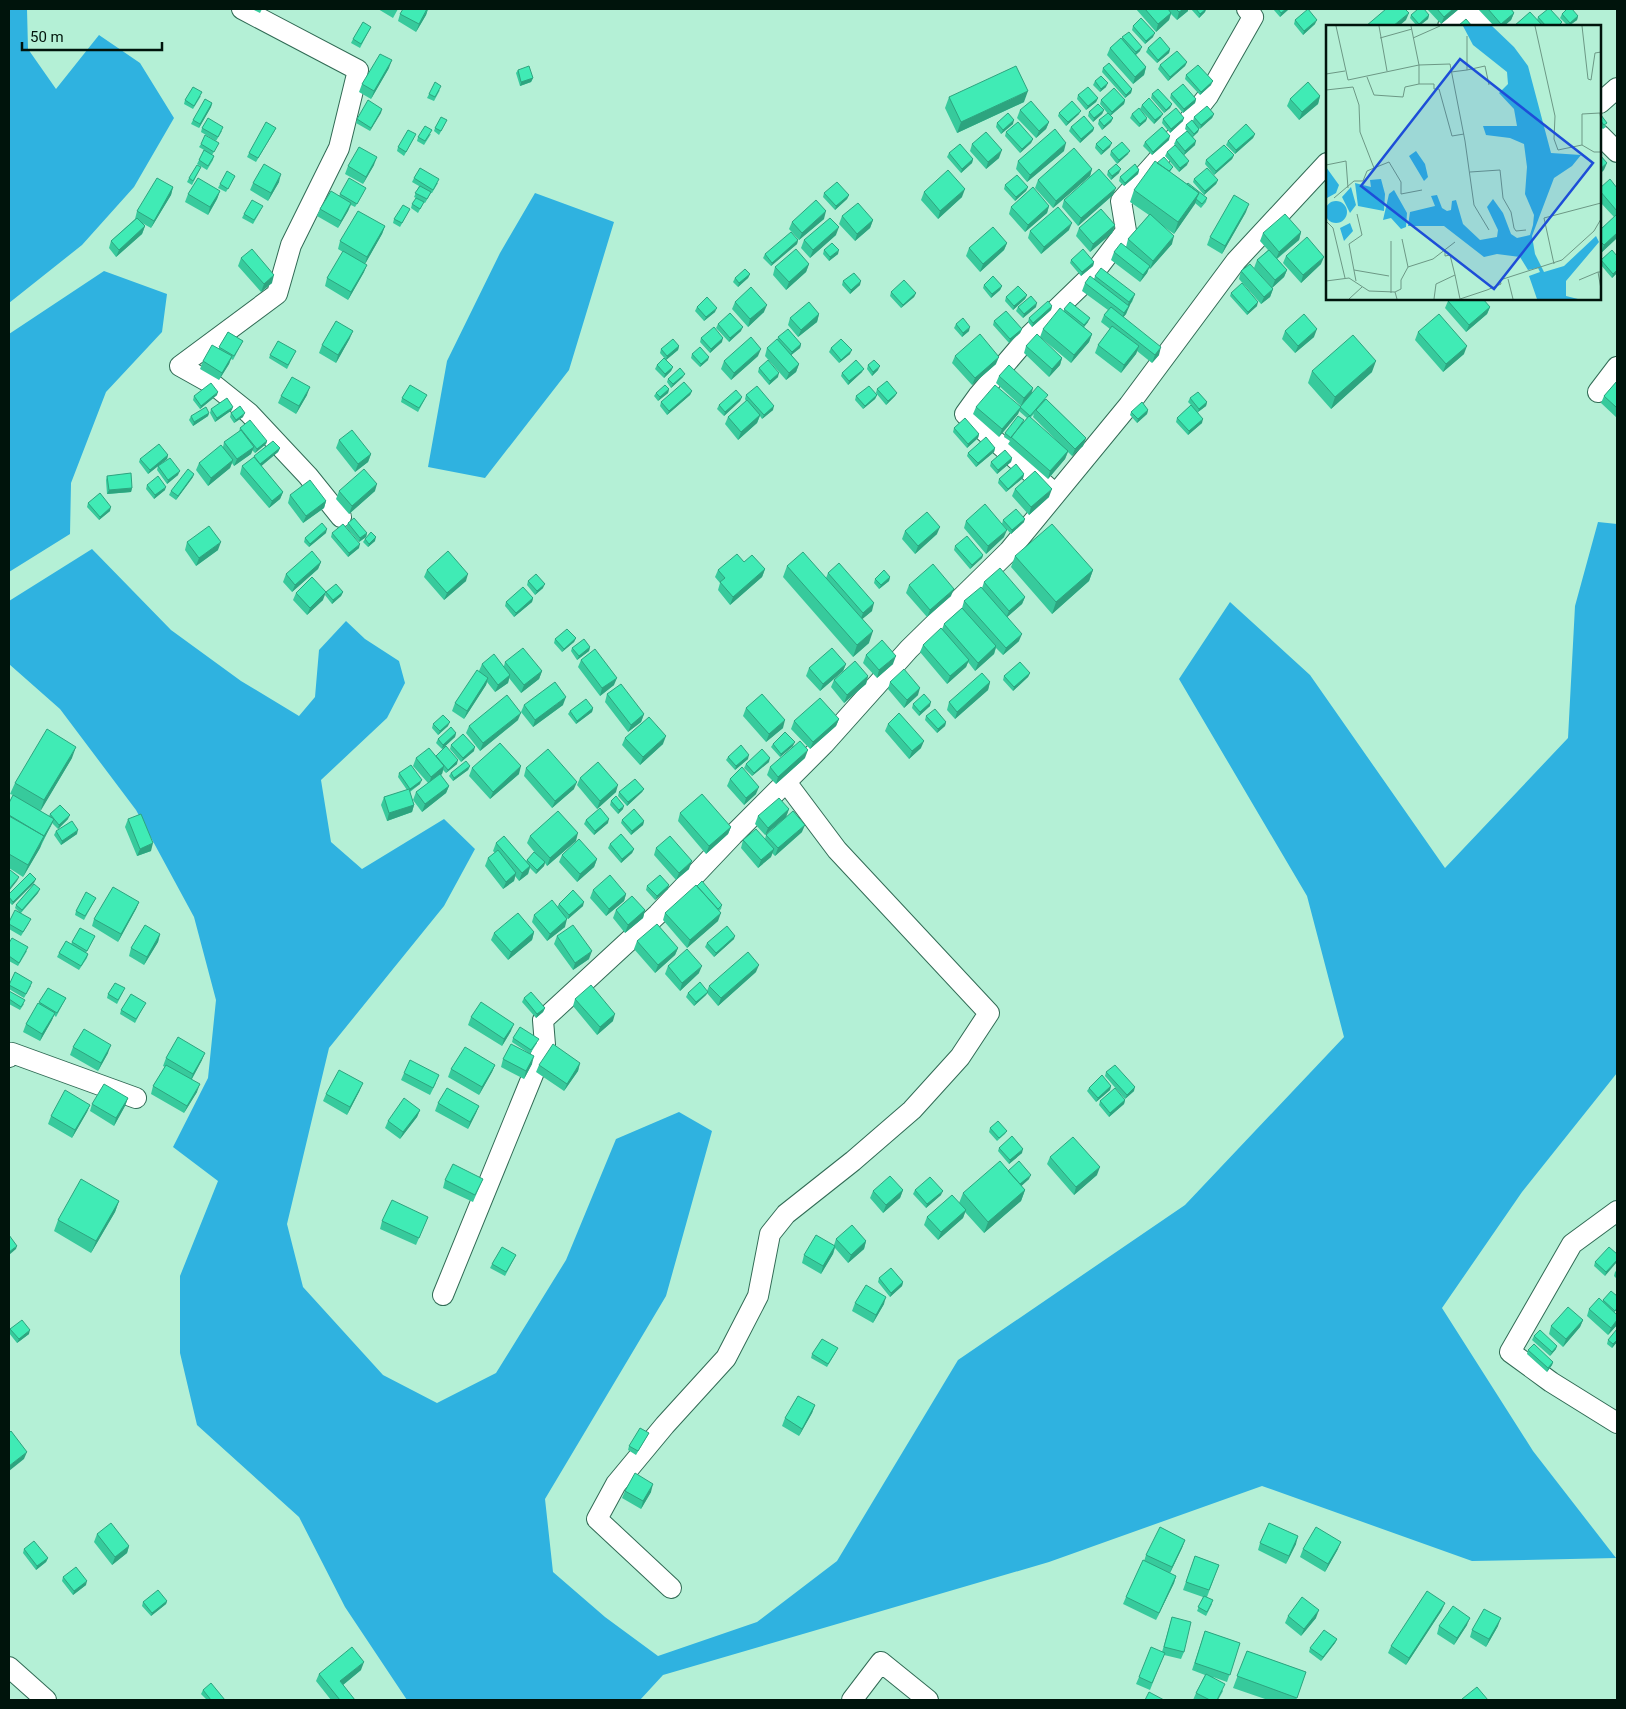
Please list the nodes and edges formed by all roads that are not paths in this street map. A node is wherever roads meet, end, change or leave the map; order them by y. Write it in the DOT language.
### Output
graph roads {
  1 [pos="242,9"];
  2 [pos="1246,9"];
  3 [pos="1465,9"];
  4 [pos="1449,25"];
  5 [pos="1485,25"];
  6 [pos="1617,88"];
  7 [pos="1601,102"];
  8 [pos="1601,136"];
  9 [pos="1617,152"];
  10 [pos="1326,164"];
  11 [pos="1617,368"];
  12 [pos="1598,392"];
  13 [pos="1056,494"];
  14 [pos="341,517"];
  15 [pos="786,782"];
  16 [pos="9,1057"];
  17 [pos="136,1098"];
  18 [pos="1617,1211"];
  19 [pos="443,1295"];
  20 [pos="1617,1423"];
  21 [pos="671,1588"];
  22 [pos="9,1667"];
  23 [pos="46,1700"];
  24 [pos="852,1700"];
  25 [pos="928,1700"];
  1 -- 14 [label="street"];
  2 -- 13 [label="street"];
  3 -- 4 [label="street"];
  3 -- 5 [label="street"];
  6 -- 7 [label="street"];
  8 -- 9 [label="street"];
  10 -- 13 [label="street"];
  11 -- 12 [label="street"];
  13 -- 15 [label="street"];
  15 -- 19 [label="street"];
  15 -- 21 [label="street"];
  16 -- 17 [label="street"];
  18 -- 20 [label="street"];
  22 -- 23 [label="street"];
  24 -- 25 [label="street"];
}
